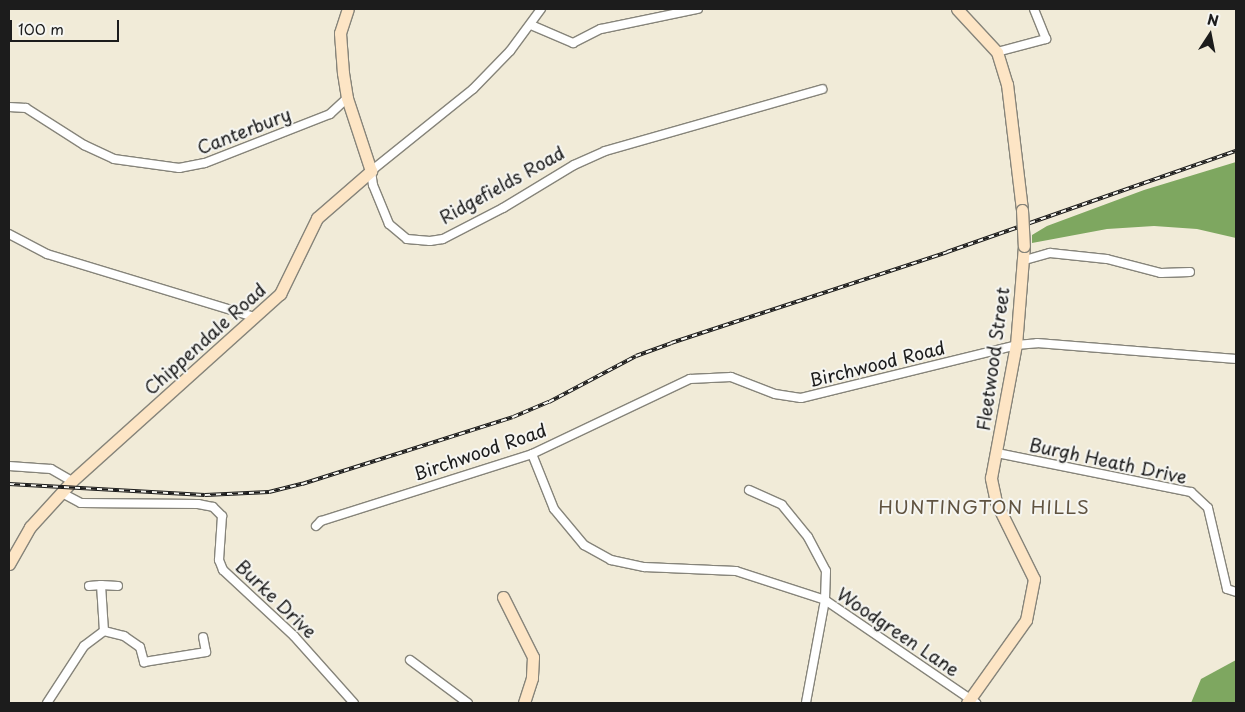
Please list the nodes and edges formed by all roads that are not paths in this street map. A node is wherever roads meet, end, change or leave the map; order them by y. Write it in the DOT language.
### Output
graph roads {
  1 [pos="348,9"];
  2 [pos="541,9"];
  3 [pos="698,9"];
  4 [pos="957,9"];
  5 [pos="1034,9"];
  6 [pos="531,25"];
  7 [pos="997,52"];
  8 [pos="822,89"];
  9 [pos="347,98"];
  10 [pos="9,107"];
  11 [pos="371,171"];
  12 [pos="9,234"];
  13 [pos="1025,260"];
  14 [pos="1190,272"];
  15 [pos="255,317"];
  16 [pos="1016,345"];
  17 [pos="1236,359"];
  18 [pos="997,453"];
  19 [pos="532,454"];
  20 [pos="9,466"];
  21 [pos="72,481"];
  22 [pos="749,490"];
  23 [pos="62,493"];
  24 [pos="316,526"];
  25 [pos="9,564"];
  26 [pos="102,585"];
  27 [pos="89,586"];
  28 [pos="118,586"];
  29 [pos="1234,593"];
  30 [pos="502,597"];
  31 [pos="826,600"];
  32 [pos="104,631"];
  33 [pos="203,637"];
  34 [pos="410,660"];
  35 [pos="971,702"];
  36 [pos="47,703"];
  37 [pos="354,703"];
  38 [pos="468,703"];
  39 [pos="524,703"];
  40 [pos="806,703"];
  1 -- 9 [label="street, Ridgefields Road"];
  2 -- 6 [label="street, Chippendale Road"];
  3 -- 6 [label="street"];
  4 -- 7 [label="street, Fleetwood Street"];
  5 -- 7 [label="street"];
  6 -- 11 [label="street, Chippendale Road"];
  7 -- 13 [label="street, Fleetwood Street, bridge"];
  8 -- 11 [label="street, Ridgefields Road"];
  9 -- 10 [label="street, Canterbury"];
  9 -- 11 [label="street, Ridgefields Road"];
  11 -- 15 [label="street, Chippendale Road"];
  12 -- 15 [label="street"];
  13 -- 14 [label="street"];
  13 -- 16 [label="street, Fleetwood Street"];
  15 -- 21 [label="street, Chippendale Road"];
  16 -- 17 [label="street, Birchwood Road"];
  16 -- 18 [label="street, Fleetwood Street"];
  16 -- 19 [label="street, Birchwood Road"];
  18 -- 29 [label="street, Burgh Heath Drive"];
  18 -- 35 [label="street, Fleetwood Street"];
  19 -- 24 [label="street, Birchwood Road"];
  19 -- 31 [label="street, Woodgreen Lane"];
  20 -- 21 [label="street"];
  21 -- 23 [label="street, Chippendale Road"];
  22 -- 31 [label="street"];
  23 -- 25 [label="street, Chippendale Road"];
  23 -- 37 [label="street, Burke Drive"];
  26 -- 27 [label="street"];
  26 -- 28 [label="street"];
  26 -- 32 [label="street"];
  30 -- 39 [label="street"];
  31 -- 35 [label="street, Woodgreen Lane"];
  31 -- 40 [label="street"];
  32 -- 33 [label="street"];
  32 -- 36 [label="street"];
  34 -- 38 [label="street"];
}
